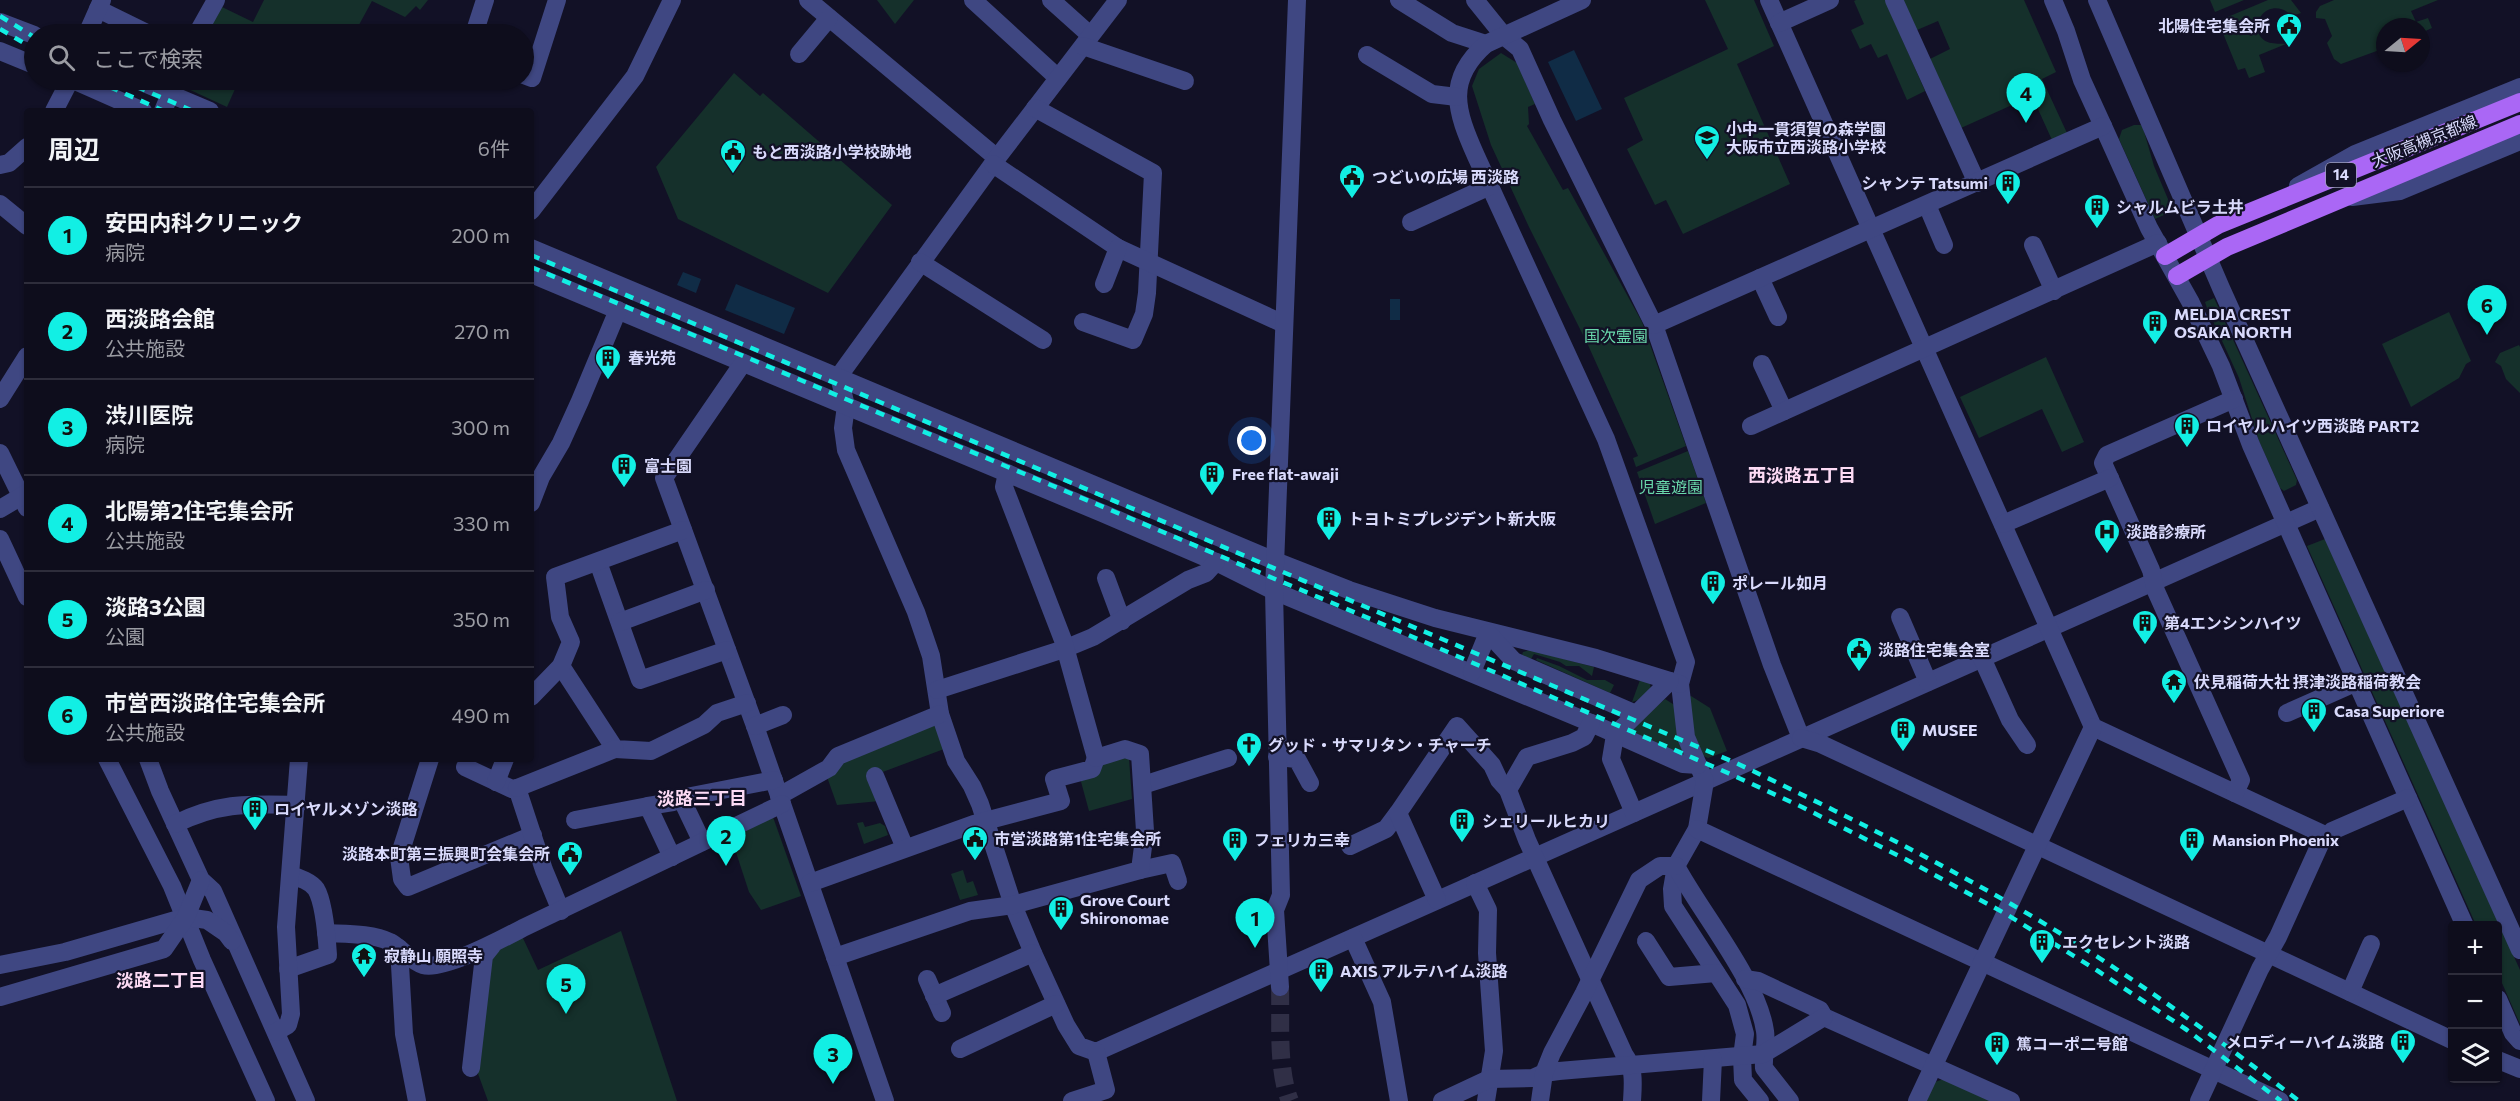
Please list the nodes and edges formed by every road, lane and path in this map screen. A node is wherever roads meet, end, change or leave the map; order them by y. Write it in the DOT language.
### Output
graph roads {
  1 [pos="216,0"];
  2 [pos="485,0"];
  3 [pos="557,0"];
  4 [pos="672,0"];
  5 [pos="808,0"];
  6 [pos="973,0"];
  7 [pos="1051,0"];
  8 [pos="1118,0"];
  9 [pos="1297,0"];
  10 [pos="1400,0"];
  11 [pos="1475,0"];
  12 [pos="1582,0"];
  13 [pos="1769,0"];
  14 [pos="1830,0"];
  15 [pos="1894,0"];
  16 [pos="2053,0"];
  17 [pos="2097,0"];
  18 [pos="100,4"];
  19 [pos="829,18"];
  20 [pos="0,22"];
  21 [pos="1779,22"];
  22 [pos="91,24"];
  23 [pos="133,24"];
  24 [pos="203,24"];
  25 [pos="477,24"];
  26 [pos="24,31"];
  27 [pos="1504,36"];
  28 [pos="1086,40"];
  29 [pos="1486,44"];
  30 [pos="0,51"];
  31 [pos="799,54"];
  32 [pos="1366,56"];
  33 [pos="24,61"];
  34 [pos="534,72"];
  35 [pos="1058,78"];
  36 [pos="1185,81"];
  37 [pos="2520,87"];
  38 [pos="66,90"];
  39 [pos="95,90"];
  40 [pos="172,90"];
  41 [pos="178,90"];
  42 [pos="1457,97"];
  43 [pos="2520,102"];
  44 [pos="56,108"];
  45 [pos="136,108"];
  46 [pos="164,108"];
  47 [pos="205,108"];
  48 [pos="1035,108"];
  49 [pos="2520,124"];
  50 [pos="2103,126"];
  51 [pos="2520,141"];
  52 [pos="24,150"];
  53 [pos="995,161"];
  54 [pos="0,165"];
  55 [pos="1977,183"];
  56 [pos="1490,186"];
  57 [pos="2344,198"];
  58 [pos="0,204"];
  59 [pos="1927,205"];
  60 [pos="534,208"];
  61 [pos="2258,209"];
  62 [pos="1411,222"];
  63 [pos="24,224"];
  64 [pos="1872,229"];
  65 [pos="2199,235"];
  66 [pos="1944,245"];
  67 [pos="2033,245"];
  68 [pos="1118,248"];
  69 [pos="534,249"];
  70 [pos="2161,250"];
  71 [pos="2208,256"];
  72 [pos="920,262"];
  73 [pos="1149,262"];
  74 [pos="573,266"];
  75 [pos="534,275"];
  76 [pos="2177,276"];
  77 [pos="1760,278"];
  78 [pos="1104,284"];
  79 [pos="564,288"];
  80 [pos="2054,291"];
  81 [pos="618,310"];
  82 [pos="1778,317"];
  83 [pos="1083,322"];
  84 [pos="1284,324"];
  85 [pos="1654,325"];
  86 [pos="743,336"];
  87 [pos="1043,340"];
  88 [pos="1925,349"];
  89 [pos="24,361"];
  90 [pos="738,361"];
  91 [pos="1762,364"];
  92 [pos="839,376"];
  93 [pos="0,399"];
  94 [pos="2234,399"];
  95 [pos="846,406"];
  96 [pos="1784,411"];
  97 [pos="1750,426"];
  98 [pos="0,453"];
  99 [pos="1007,473"];
  100 [pos="2110,478"];
  101 [pos="534,495"];
  102 [pos="24,497"];
  103 [pos="24,499"];
  104 [pos="2320,508"];
  105 [pos="0,509"];
  106 [pos="1154,510"];
  107 [pos="2286,522"];
  108 [pos="2003,524"];
  109 [pos="683,530"];
  110 [pos="1146,532"];
  111 [pos="0,539"];
  112 [pos="598,561"];
  113 [pos="1275,561"];
  114 [pos="1216,562"];
  115 [pos="1106,578"];
  116 [pos="2154,581"];
  117 [pos="706,590"];
  118 [pos="24,591"];
  119 [pos="1274,591"];
  120 [pos="1900,617"];
  121 [pos="1122,621"];
  122 [pos="620,622"];
  123 [pos="2048,628"];
  124 [pos="1488,633"];
  125 [pos="1064,648"];
  126 [pos="728,650"];
  127 [pos="1982,658"];
  128 [pos="561,666"];
  129 [pos="1472,672"];
  130 [pos="1928,682"];
  131 [pos="2357,682"];
  132 [pos="1675,683"];
  133 [pos="937,690"];
  134 [pos="534,694"];
  135 [pos="747,703"];
  136 [pos="2288,713"];
  137 [pos="940,714"];
  138 [pos="1636,714"];
  139 [pos="783,716"];
  140 [pos="1591,723"];
  141 [pos="755,726"];
  142 [pos="2093,727"];
  143 [pos="1615,735"];
  144 [pos="1802,738"];
  145 [pos="2027,745"];
  146 [pos="615,749"];
  147 [pos="1277,757"];
  148 [pos="1096,758"];
  149 [pos="1228,758"];
  150 [pos="108,762"];
  151 [pos="149,762"];
  152 [pos="299,762"];
  153 [pos="429,762"];
  154 [pos="504,762"];
  155 [pos="465,767"];
  156 [pos="1702,773"];
  157 [pos="875,776"];
  158 [pos="496,782"];
  159 [pos="1310,783"];
  160 [pos="1143,785"];
  161 [pos="517,788"];
  162 [pos="1508,790"];
  163 [pos="778,793"];
  164 [pos="2235,793"];
  165 [pos="2408,798"];
  166 [pos="673,802"];
  167 [pos="297,806"];
  168 [pos="648,806"];
  169 [pos="1398,813"];
  170 [pos="1634,813"];
  171 [pos="575,820"];
  172 [pos="986,821"];
  173 [pos="175,824"];
  174 [pos="1697,829"];
  175 [pos="533,835"];
  176 [pos="2327,836"];
  177 [pos="702,842"];
  178 [pos="2038,845"];
  179 [pos="1350,846"];
  180 [pos="905,848"];
  181 [pos="672,857"];
  182 [pos="1535,858"];
  183 [pos="1676,866"];
  184 [pos="1140,870"];
  185 [pos="291,876"];
  186 [pos="201,880"];
  187 [pos="1178,881"];
  188 [pos="810,883"];
  189 [pos="1475,883"];
  190 [pos="1437,900"];
  191 [pos="1013,906"];
  192 [pos="561,911"];
  193 [pos="186,917"];
  194 [pos="2463,921"];
  195 [pos="326,933"];
  196 [pos="1353,938"];
  197 [pos="1646,941"];
  198 [pos="168,944"];
  199 [pos="2371,944"];
  200 [pos="492,946"];
  201 [pos="399,948"];
  202 [pos="2520,950"];
  203 [pos="240,952"];
  204 [pos="1033,953"];
  205 [pos="2268,954"];
  206 [pos="835,957"];
  207 [pos="202,960"];
  208 [pos="1982,962"];
  209 [pos="0,965"];
  210 [pos="288,969"];
  211 [pos="1716,973"];
  212 [pos="927,979"];
  213 [pos="1279,979"];
  214 [pos="1745,979"];
  215 [pos="1590,981"];
  216 [pos="2350,992"];
  217 [pos="0,997"];
  218 [pos="1056,1004"];
  219 [pos="2502,1008"];
  220 [pos="1824,1017"];
  221 [pos="276,1032"];
  222 [pos="2448,1038"];
  223 [pos="2520,1041"];
  224 [pos="960,1049"];
  225 [pos="1096,1052"];
  226 [pos="1763,1054"];
  227 [pos="1742,1057"];
  228 [pos="1713,1059"];
  229 [pos="1632,1065"];
  230 [pos="1934,1065"];
  231 [pos="471,1068"];
  232 [pos="2214,1070"];
  233 [pos="1544,1073"];
  234 [pos="1489,1079"];
  235 [pos="1098,1096"];
  236 [pos="266,1101"];
  237 [pos="306,1101"];
  238 [pos="417,1101"];
  239 [pos="885,1101"];
  240 [pos="1072,1101"];
  241 [pos="1399,1101"];
  242 [pos="1442,1101"];
  243 [pos="1486,1101"];
  244 [pos="1540,1101"];
  245 [pos="1632,1101"];
  246 [pos="1711,1101"];
  247 [pos="1760,1101"];
  248 [pos="1790,1101"];
  249 [pos="1917,1101"];
  250 [pos="2011,1101"];
  251 [pos="2199,1101"];
  252 [pos="2280,1101"];
  1 -- 24 [label="street"];
  2 -- 25 [label="street"];
  3 -- 34 [label="street"];
  4 -- 60 [label="street"];
  5 -- 19 [label="street"];
  6 -- 35 [label="street"];
  7 -- 28 [label="street"];
  8 -- 28 [label="street"];
  9 -- 84 [label="street"];
  10 -- 29 [label="street"];
  11 -- 27 [label="street"];
  12 -- 27 [label="street"];
  13 -- 21 [label="street"];
  14 -- 21 [label="street"];
  15 -- 55 [label="street"];
  16 -- 50 [label="street"];
  17 -- 65 [label="street"];
  18 -- 22 [label="street"];
  18 -- 23 [label="street"];
  19 -- 31 [label="street"];
  19 -- 53 [label="street"];
  20 -- 26 [label="street"];
  21 -- 64 [label="street"];
  27 -- 29 [label="street"];
  27 -- 85 [label="street"];
  28 -- 35 [label="street"];
  28 -- 36 [label="street"];
  29 -- 42 [label="street"];
  30 -- 33 [label="street"];
  32 -- 42 [label="street"];
  35 -- 48 [label="street"];
  37 -- 61 [label="street"];
  38 -- 44 [label="street"];
  39 -- 45 [label="street"];
  40 -- 46 [label="street"];
  41 -- 47 [label="street"];
  42 -- 56 [label="street"];
  43 -- 61 [label="main road, 大阪高槻京都線 / 14"];
  48 -- 53 [label="street"];
  48 -- 73 [label="street"];
  49 -- 57 [label="main road, 大阪高槻京都線 / 14"];
  50 -- 55 [label="street"];
  50 -- 70 [label="street"];
  51 -- 57 [label="street"];
  52 -- 54 [label="street"];
  53 -- 68 [label="street"];
  53 -- 72 [label="street"];
  55 -- 59 [label="street"];
  56 -- 62 [label="street"];
  56 -- 132 [label="street"];
  57 -- 71 [label="main road, 大阪高槻京都線 / 14"];
  58 -- 63 [label="street"];
  59 -- 64 [label="street"];
  59 -- 66 [label="street"];
  61 -- 65 [label="main road, 大阪高槻京都線 / 14"];
  64 -- 77 [label="street"];
  64 -- 88 [label="street"];
  65 -- 70 [label="main road, 大阪高槻京都線 / 14"];
  65 -- 71 [label="street"];
  67 -- 80 [label="street"];
  68 -- 73 [label="street"];
  68 -- 78 [label="street"];
  69 -- 74 [label="street"];
  70 -- 76 [label="street"];
  70 -- 80 [label="street"];
  71 -- 76 [label="main road, 大阪高槻京都線 / 14"];
  71 -- 104 [label="street"];
  72 -- 87 [label="street"];
  72 -- 92 [label="street"];
  73 -- 83 [label="street"];
  73 -- 84 [label="street"];
  74 -- 79 [label="street"];
  74 -- 86 [label="street"];
  75 -- 79 [label="street"];
  76 -- 94 [label="street"];
  77 -- 82 [label="street"];
  77 -- 85 [label="street"];
  79 -- 81 [label="street"];
  80 -- 88 [label="street"];
  81 -- 90 [label="street"];
  81 -- 101 [label="street"];
  84 -- 113 [label="street"];
  85 -- 144 [label="street"];
  86 -- 90 [label="street"];
  86 -- 92 [label="street"];
  88 -- 96 [label="street"];
  88 -- 108 [label="street"];
  89 -- 93 [label="street"];
  90 -- 95 [label="street"];
  90 -- 109 [label="street"];
  91 -- 96 [label="street"];
  92 -- 95 [label="street"];
  92 -- 106 [label="street"];
  94 -- 100 [label="street"];
  94 -- 107 [label="street"];
  95 -- 99 [label="street"];
  95 -- 133 [label="street"];
  96 -- 97 [label="street"];
  98 -- 102 [label="street"];
  99 -- 110 [label="street"];
  99 -- 125 [label="street"];
  100 -- 108 [label="street"];
  100 -- 116 [label="street"];
  103 -- 105 [label="street"];
  104 -- 107 [label="street"];
  104 -- 202 [label="street"];
  106 -- 110 [label="street"];
  106 -- 113 [label="street"];
  107 -- 116 [label="street"];
  107 -- 131 [label="street"];
  108 -- 123 [label="street"];
  109 -- 112 [label="street"];
  109 -- 117 [label="street"];
  110 -- 114 [label="street"];
  111 -- 118 [label="street"];
  112 -- 122 [label="street"];
  112 -- 128 [label="street"];
  113 -- 119 [label="street"];
  113 -- 124 [label="street"];
  114 -- 119 [label="street"];
  114 -- 121 [label="street"];
  115 -- 121 [label="street"];
  116 -- 123 [label="street"];
  116 -- 164 [label="street"];
  117 -- 122 [label="street"];
  117 -- 126 [label="street"];
  119 -- 129 [label="street"];
  119 -- 147 [label="street"];
  120 -- 130 [label="street"];
  121 -- 125 [label="street"];
  122 -- 126 [label="street"];
  123 -- 127 [label="street"];
  123 -- 142 [label="street"];
  124 -- 129 [label="street"];
  124 -- 132 [label="street"];
  124 -- 138 [label="street"];
  125 -- 133 [label="street"];
  125 -- 148 [label="street"];
  126 -- 135 [label="street"];
  127 -- 130 [label="street"];
  127 -- 145 [label="street"];
  128 -- 134 [label="street"];
  128 -- 146 [label="street"];
  129 -- 140 [label="street"];
  130 -- 144 [label="street"];
  131 -- 136 [label="street"];
  131 -- 165 [label="street"];
  132 -- 138 [label="street"];
  132 -- 156 [label="street"];
  133 -- 137 [label="street"];
  135 -- 141 [label="street"];
  135 -- 146 [label="street"];
  137 -- 163 [label="street"];
  137 -- 172 [label="street"];
  138 -- 143 [label="street"];
  139 -- 141 [label="street"];
  140 -- 143 [label="street"];
  140 -- 162 [label="street"];
  141 -- 163 [label="street"];
  142 -- 164 [label="street"];
  142 -- 178 [label="street"];
  143 -- 156 [label="street"];
  143 -- 170 [label="street"];
  144 -- 156 [label="street"];
  144 -- 178 [label="street"];
  146 -- 161 [label="street"];
  147 -- 159 [label="street"];
  147 -- 213 [label="street"];
  148 -- 160 [label="street"];
  148 -- 172 [label="street"];
  149 -- 160 [label="street"];
  150 -- 193 [label="street"];
  151 -- 173 [label="street"];
  152 -- 167 [label="street"];
  153 -- 175 [label="street"];
  154 -- 158 [label="street"];
  155 -- 158 [label="street"];
  156 -- 170 [label="street"];
  156 -- 174 [label="street"];
  157 -- 180 [label="street"];
  158 -- 161 [label="street"];
  160 -- 184 [label="street"];
  161 -- 175 [label="street"];
  162 -- 169 [label="street"];
  162 -- 182 [label="street"];
  163 -- 177 [label="street"];
  163 -- 177 [label="street"];
  163 -- 188 [label="street"];
  164 -- 176 [label="street"];
  165 -- 176 [label="street"];
  165 -- 194 [label="street"];
  166 -- 168 [label="street"];
  167 -- 173 [label="street"];
  167 -- 185 [label="street"];
  168 -- 171 [label="street"];
  168 -- 181 [label="street"];
  169 -- 179 [label="street"];
  169 -- 190 [label="street"];
  170 -- 182 [label="street"];
  172 -- 180 [label="street"];
  172 -- 191 [label="street"];
  173 -- 186 [label="street"];
  174 -- 183 [label="street"];
  174 -- 208 [label="street"];
  175 -- 192 [label="street"];
  176 -- 205 [label="street"];
  177 -- 181 [label="street"];
  178 -- 205 [label="street"];
  178 -- 208 [label="street"];
  180 -- 188 [label="street"];
  181 -- 192 [label="street"];
  182 -- 189 [label="street"];
  182 -- 215 [label="street"];
  183 -- 211 [label="street"];
  183 -- 214 [label="street"];
  183 -- 215 [label="street"];
  184 -- 187 [label="street"];
  184 -- 191 [label="street"];
  185 -- 195 [label="street"];
  185 -- 210 [label="street"];
  186 -- 193 [label="street"];
  186 -- 203 [label="street"];
  188 -- 206 [label="street"];
  189 -- 190 [label="street"];
  189 -- 234 [label="street"];
  190 -- 196 [label="street"];
  191 -- 204 [label="street"];
  191 -- 206 [label="street"];
  192 -- 200 [label="street"];
  193 -- 198 [label="street"];
  193 -- 203 [label="street"];
  193 -- 207 [label="street"];
  193 -- 209 [label="street"];
  195 -- 201 [label="street"];
  195 -- 210 [label="street"];
  196 -- 213 [label="street"];
  196 -- 241 [label="street"];
  197 -- 211 [label="street"];
  198 -- 207 [label="street"];
  198 -- 217 [label="street"];
  199 -- 216 [label="street"];
  200 -- 201 [label="street"];
  200 -- 231 [label="street"];
  201 -- 238 [label="street"];
  203 -- 221 [label="street"];
  204 -- 212 [label="street"];
  204 -- 218 [label="street"];
  205 -- 216 [label="street"];
  205 -- 232 [label="street"];
  206 -- 239 [label="street"];
  207 -- 236 [label="street"];
  208 -- 230 [label="street"];
  208 -- 232 [label="street"];
  210 -- 221 [label="street"];
  211 -- 227 [label="street"];
  213 -- 225 [label="street"];
  214 -- 220 [label="street"];
  214 -- 226 [label="street"];
  215 -- 229 [label="street"];
  215 -- 233 [label="street"];
  216 -- 222 [label="street"];
  218 -- 224 [label="street"];
  218 -- 225 [label="street"];
  219 -- 223 [label="street"];
  220 -- 226 [label="street"];
  220 -- 230 [label="street"];
  221 -- 237 [label="street"];
  225 -- 235 [label="street"];
  226 -- 227 [label="street"];
  226 -- 248 [label="street"];
  227 -- 228 [label="street"];
  227 -- 247 [label="street"];
  228 -- 229 [label="street"];
  228 -- 246 [label="street"];
  229 -- 233 [label="street"];
  229 -- 245 [label="street"];
  230 -- 249 [label="street"];
  230 -- 250 [label="street"];
  232 -- 251 [label="street"];
  232 -- 252 [label="street"];
  233 -- 234 [label="street"];
  233 -- 244 [label="street"];
  234 -- 242 [label="street"];
  234 -- 243 [label="street"];
  235 -- 240 [label="street"];
}
